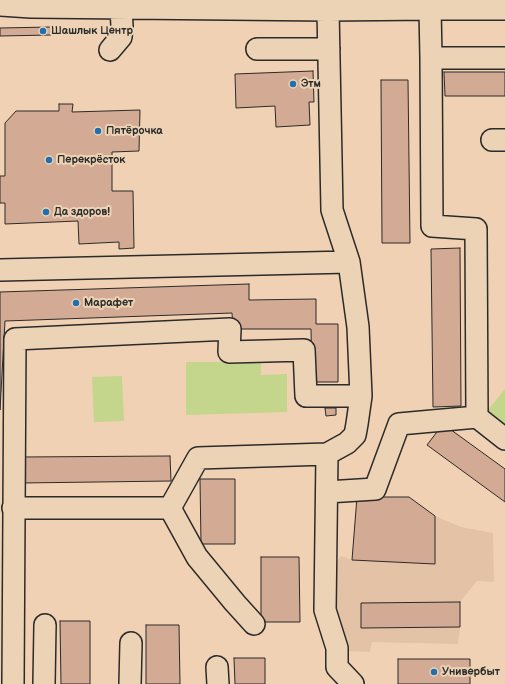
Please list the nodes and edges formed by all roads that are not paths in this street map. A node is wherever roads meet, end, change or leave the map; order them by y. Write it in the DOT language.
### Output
graph roads {
  1 [pos="50,0"];
  2 [pos="0,5"];
  3 [pos="31,7"];
  4 [pos="121,8"];
  5 [pos="430,9"];
  6 [pos="505,9"];
  7 [pos="328,10"];
  8 [pos="257,49"];
  9 [pos="329,49"];
  10 [pos="110,50"];
  11 [pos="431,58"];
  12 [pos="505,58"];
  13 [pos="349,262"];
  14 [pos="0,270"];
  15 [pos="361,396"];
  16 [pos="477,417"];
  17 [pos="505,439"];
  18 [pos="328,454"];
  19 [pos="327,492"];
  20 [pos="13,508"];
  21 [pos="170,508"];
  22 [pos="254,624"];
  23 [pos="45,625"];
  24 [pos="131,643"];
  25 [pos="13,684"];
  26 [pos="44,684"];
  27 [pos="130,684"];
  28 [pos="353,684"];
  1 -- 3 [label="street"];
  2 -- 3 [label="street"];
  3 -- 4 [label="street"];
  4 -- 7 [label="street"];
  4 -- 10 [label="street"];
  5 -- 6 [label="street"];
  5 -- 7 [label="street"];
  5 -- 11 [label="street"];
  7 -- 9 [label="street"];
  8 -- 9 [label="street"];
  9 -- 13 [label="street"];
  11 -- 12 [label="street"];
  11 -- 16 [label="street"];
  13 -- 14 [label="street"];
  13 -- 15 [label="street"];
  15 -- 18 [label="street"];
  15 -- 20 [label="street"];
  16 -- 17 [label="street"];
  16 -- 19 [label="street"];
  18 -- 19 [label="street"];
  18 -- 21 [label="street"];
  19 -- 28 [label="street"];
  20 -- 21 [label="street"];
  20 -- 25 [label="street"];
  21 -- 22 [label="street"];
  23 -- 26 [label="street"];
  24 -- 27 [label="street"];
}
